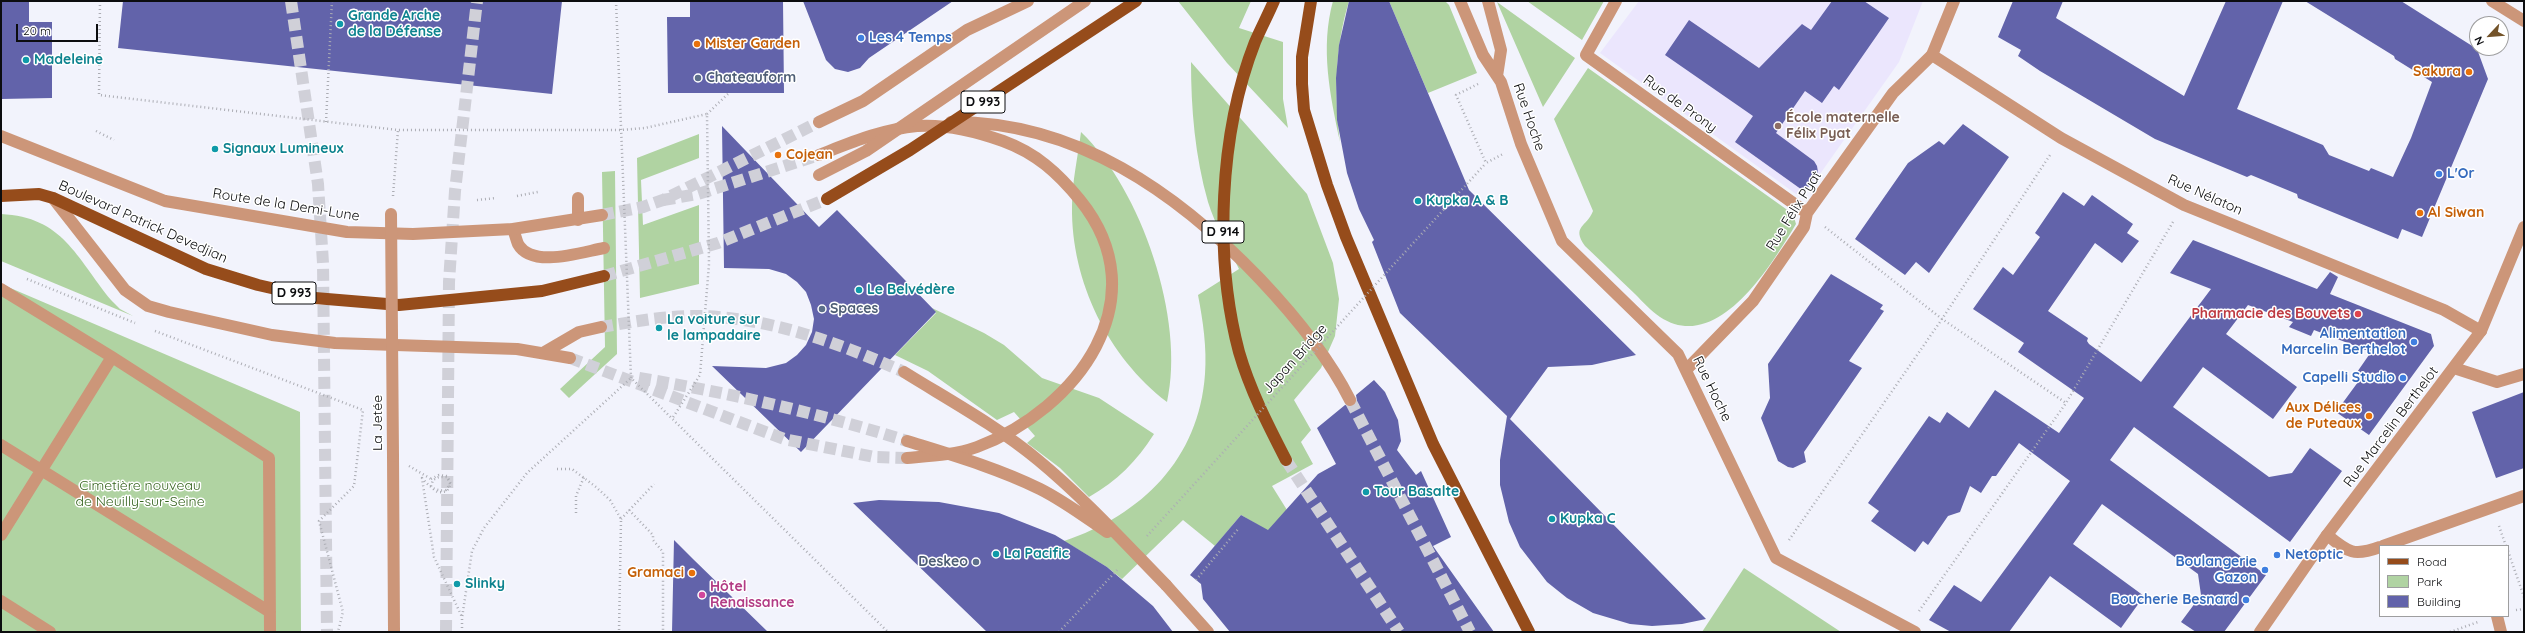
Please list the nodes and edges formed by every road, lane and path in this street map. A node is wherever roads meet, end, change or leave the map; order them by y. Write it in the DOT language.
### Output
graph roads {
  1 [pos="100,1"];
  2 [pos="332,1"];
  3 [pos="616,1"];
  4 [pos="1028,1"];
  5 [pos="1085,1"];
  6 [pos="1136,1"];
  7 [pos="1274,1"];
  8 [pos="1311,1"];
  9 [pos="1460,1"];
  10 [pos="1488,1"];
  11 [pos="1616,1"];
  12 [pos="1954,1"];
  13 [pos="2492,1"];
  14 [pos="2524,20"];
  15 [pos="1932,55"];
  16 [pos="1497,76"];
  17 [pos="729,93"];
  18 [pos="708,114"];
  19 [pos="326,122"];
  20 [pos="819,122"];
  21 [pos="916,126"];
  22 [pos="398,130"];
  23 [pos="621,130"];
  24 [pos="96,131"];
  25 [pos="1,136"];
  26 [pos="2061,138"];
  27 [pos="114,140"];
  28 [pos="1508,152"];
  29 [pos="819,156"];
  30 [pos="1486,163"];
  31 [pos="819,175"];
  32 [pos="538,192"];
  33 [pos="1,196"];
  34 [pos="517,196"];
  35 [pos="53,198"];
  36 [pos="496,198"];
  37 [pos="578,198"];
  38 [pos="827,199"];
  39 [pos="477,200"];
  40 [pos="2184,205"];
  41 [pos="1807,213"];
  42 [pos="391,214"];
  43 [pos="602,215"];
  44 [pos="578,220"];
  45 [pos="2524,227"];
  46 [pos="513,229"];
  47 [pos="604,248"];
  48 [pos="604,276"];
  49 [pos="1,289"];
  50 [pos="1942,319"];
  51 [pos="601,327"];
  52 [pos="2481,331"];
  53 [pos="543,353"];
  54 [pos="112,357"];
  55 [pos="570,358"];
  56 [pos="1687,368"];
  57 [pos="2454,368"];
  58 [pos="262,371"];
  59 [pos="904,372"];
  60 [pos="2524,374"];
  61 [pos="631,378"];
  62 [pos="1350,400"];
  63 [pos="2066,404"];
  64 [pos="672,419"];
  65 [pos="906,441"];
  66 [pos="1,445"];
  67 [pos="393,456"];
  68 [pos="907,458"];
  69 [pos="1286,460"];
  70 [pos="42,470"];
  71 [pos="557,470"];
  72 [pos="584,478"];
  73 [pos="654,484"];
  74 [pos="2524,496"];
  75 [pos="629,510"];
  76 [pos="576,513"];
  77 [pos="621,519"];
  78 [pos="1240,528"];
  79 [pos="1,534"];
  80 [pos="2327,535"];
  81 [pos="1145,539"];
  82 [pos="2386,545"];
  83 [pos="2379,547"];
  84 [pos="2509,554"];
  85 [pos="1776,558"];
  86 [pos="1124,562"];
  87 [pos="1196,580"];
  88 [pos="1166,585"];
  89 [pos="2524,597"];
  90 [pos="1,601"];
  91 [pos="270,612"];
  92 [pos="2497,617"];
  93 [pos="462,618"];
  94 [pos="2479,621"];
  95 [pos="1911,630"];
  96 [pos="50,632"];
  97 [pos="270,632"];
  98 [pos="338,632"];
  99 [pos="394,632"];
  100 [pos="462,632"];
  101 [pos="619,632"];
  102 [pos="663,632"];
  103 [pos="888,632"];
  104 [pos="1059,632"];
  105 [pos="1208,632"];
  106 [pos="1529,632"];
  107 [pos="2260,632"];
  108 [pos="2450,632"];
  109 [pos="2501,632"];
  1 -- 19 [label="path"];
  2 -- 19 [label="path"];
  3 -- 23 [label="path"];
  4 -- 20 [label="street"];
  5 -- 31 [label="street, bridge"];
  6 -- 38 [label="main road, D 993, bridge"];
  7 -- 69 [label="main road, D 914"];
  8 -- 106 [label="main road"];
  9 -- 16 [label="street, Rue Hoche"];
  10 -- 16 [label="street, Rue Hoche"];
  11 -- 41 [label="street, Rue de Prony"];
  12 -- 15 [label="street, Rue Félix Pyat"];
  13 -- 14 [label="street"];
  15 -- 26 [label="street, Rue Nélaton"];
  15 -- 41 [label="street, Rue Félix Pyat"];
  16 -- 30 [label="path"];
  16 -- 56 [label="street, Rue Hoche"];
  17 -- 18 [label="path"];
  18 -- 23 [label="path"];
  18 -- 64 [label="path"];
  19 -- 22 [label="path"];
  21 -- 29 [label="street"];
  21 -- 62 [label="street"];
  21 -- 68 [label="street"];
  22 -- 23 [label="path"];
  22 -- 42 [label="path"];
  23 -- 61 [label="path"];
  24 -- 27 [label="path"];
  25 -- 46 [label="street, Route de la Demi-Lune"];
  26 -- 40 [label="street, Rue Nélaton"];
  26 -- 50 [label="path"];
  28 -- 30 [label="path"];
  30 -- 81 [label="path, Japan Bridge, bridge"];
  32 -- 34 [label="path"];
  33 -- 35 [label="main road, Boulevard Patrick Devedjian / D 993"];
  35 -- 48 [label="main road, Boulevard Patrick Devedjian / D 993"];
  35 -- 53 [label="street"];
  36 -- 39 [label="path"];
  37 -- 44 [label="street"];
  40 -- 52 [label="street, Rue Nélaton"];
  40 -- 63 [label="path"];
  41 -- 50 [label="path"];
  41 -- 56 [label="street, Rue Félix Pyat"];
  42 -- 67 [label="street, La Jetée, bridge"];
  43 -- 44 [label="street, Route de la Demi-Lune"];
  44 -- 46 [label="street, Route de la Demi-Lune"];
  45 -- 52 [label="street, Rue Marcelin Berthelot"];
  46 -- 47 [label="street"];
  49 -- 54 [label="street"];
  50 -- 63 [label="path"];
  50 -- 85 [label="path"];
  51 -- 53 [label="street"];
  52 -- 57 [label="street, Rue Marcelin Berthelot"];
  53 -- 55 [label="street"];
  54 -- 70 [label="street"];
  54 -- 91 [label="street"];
  56 -- 85 [label="street, Rue Hoche"];
  57 -- 60 [label="street"];
  57 -- 80 [label="street, Rue Marcelin Berthelot"];
  58 -- 98 [label="path"];
  59 -- 88 [label="street, bridge"];
  61 -- 64 [label="path"];
  61 -- 93 [label="path"];
  63 -- 95 [label="path"];
  64 -- 103 [label="path"];
  65 -- 88 [label="street, bridge"];
  66 -- 70 [label="street"];
  67 -- 93 [label="path, bridge"];
  67 -- 99 [label="street, La Jetée"];
  70 -- 79 [label="street"];
  70 -- 91 [label="street"];
  71 -- 72 [label="path"];
  72 -- 76 [label="path"];
  72 -- 77 [label="path"];
  73 -- 75 [label="path"];
  74 -- 82 [label="street"];
  75 -- 77 [label="path"];
  75 -- 102 [label="path"];
  77 -- 101 [label="path"];
  78 -- 87 [label="path"];
  80 -- 83 [label="street"];
  80 -- 107 [label="street, Rue Marcelin Berthelot"];
  84 -- 89 [label="path"];
  85 -- 95 [label="street"];
  86 -- 104 [label="path"];
  88 -- 105 [label="street"];
  90 -- 96 [label="street"];
  91 -- 97 [label="street"];
  92 -- 109 [label="street"];
  93 -- 100 [label="path"];
  94 -- 108 [label="path"];
}
